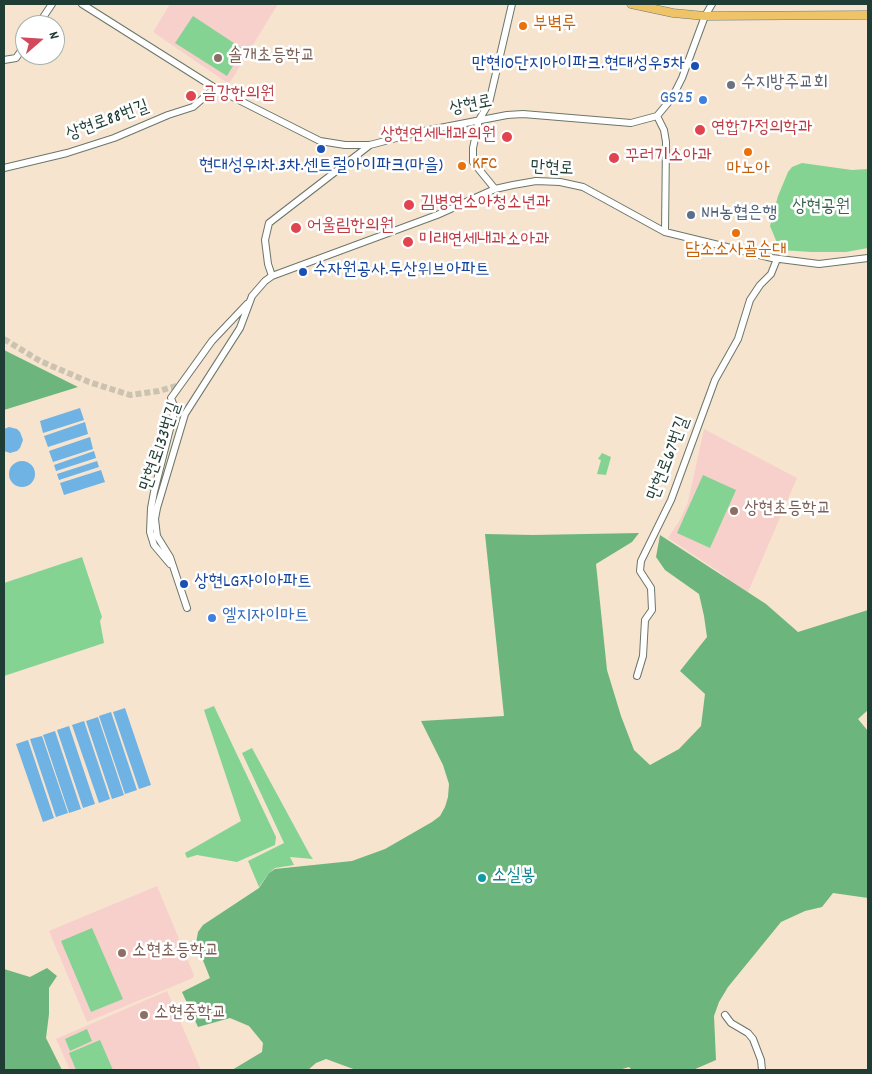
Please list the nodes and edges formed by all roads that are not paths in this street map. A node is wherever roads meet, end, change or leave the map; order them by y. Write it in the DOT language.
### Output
graph roads {
  1 [pos="52,4"];
  2 [pos="82,4"];
  3 [pos="512,4"];
  4 [pos="631,4"];
  5 [pos="712,4"];
  6 [pos="45,15"];
  7 [pos="868,15"];
  8 [pos="705,16"];
  9 [pos="215,88"];
  10 [pos="657,116"];
  11 [pos="479,120"];
  12 [pos="370,145"];
  13 [pos="4,168"];
  14 [pos="495,189"];
  15 [pos="665,232"];
  16 [pos="868,258"];
  17 [pos="777,259"];
  18 [pos="272,276"];
  19 [pos="248,303"];
  20 [pos="173,567"];
  21 [pos="187,608"];
  22 [pos="637,676"];
  23 [pos="724,1015"];
  24 [pos="762,1070"];
  1 -- 6 [label="street"];
  2 -- 9 [label="street, 상현로"];
  3 -- 11 [label="street"];
  4 -- 8 [label="main road"];
  5 -- 8 [label="street"];
  7 -- 8 [label="main road"];
  8 -- 10 [label="street"];
  9 -- 12 [label="street, 상현로"];
  9 -- 13 [label="street, 상현로88번길"];
  10 -- 11 [label="street, 상현로"];
  10 -- 15 [label="street"];
  11 -- 12 [label="street, 상현로"];
  11 -- 14 [label="street"];
  12 -- 18 [label="street"];
  14 -- 15 [label="street, 만현로"];
  14 -- 18 [label="street, 만현로"];
  15 -- 17 [label="street, 만현로"];
  16 -- 17 [label="street, 만현로"];
  17 -- 22 [label="street, 만현로67번길"];
  18 -- 19 [label="street, 만현로"];
  19 -- 20 [label="street, 만현로133번길"];
  19 -- 20 [label="street"];
  20 -- 21 [label="street, 만현로133번길"];
  23 -- 24 [label="street"];
}
